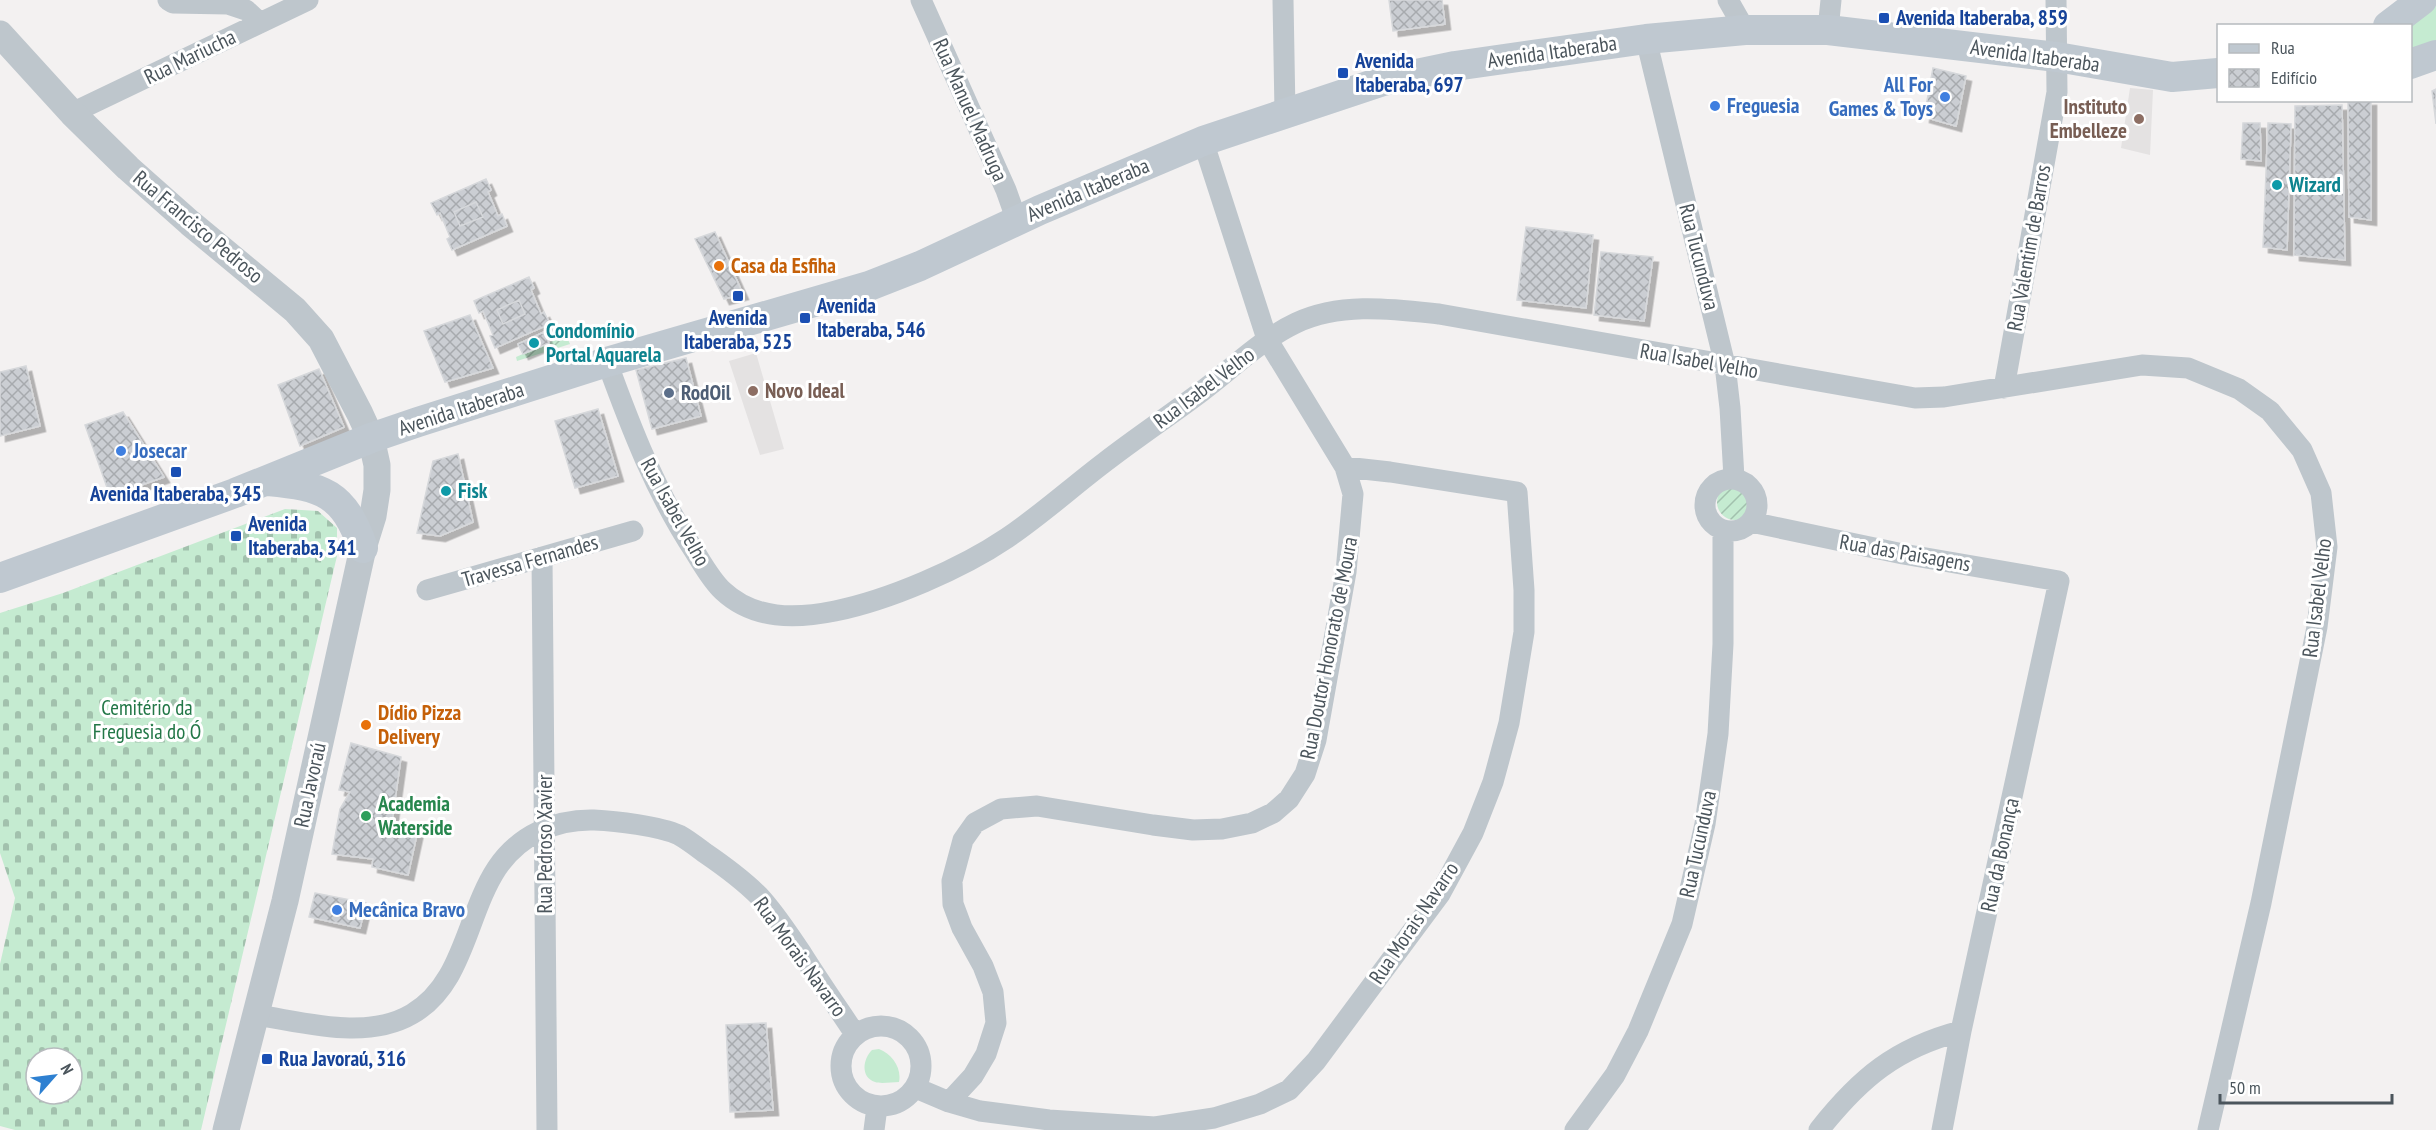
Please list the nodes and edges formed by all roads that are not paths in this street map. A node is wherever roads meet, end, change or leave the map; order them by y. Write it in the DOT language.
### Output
graph roads {
  1 [pos="168,0"];
  2 [pos="308,0"];
  3 [pos="921,0"];
  4 [pos="1283,0"];
  5 [pos="1728,0"];
  6 [pos="1831,0"];
  7 [pos="2056,0"];
  8 [pos="2422,0"];
  9 [pos="260,23"];
  10 [pos="2391,24"];
  11 [pos="1745,30"];
  12 [pos="1828,30"];
  13 [pos="0,34"];
  14 [pos="1646,39"];
  15 [pos="2436,55"];
  16 [pos="2057,57"];
  17 [pos="2412,63"];
  18 [pos="2217,74"];
  19 [pos="1286,112"];
  20 [pos="72,113"];
  21 [pos="1203,141"];
  22 [pos="1017,221"];
  23 [pos="1267,339"];
  24 [pos="607,362"];
  25 [pos="1725,365"];
  26 [pos="2004,388"];
  27 [pos="371,438"];
  28 [pos="1345,467"];
  29 [pos="1734,478"];
  30 [pos="268,481"];
  31 [pos="1752,522"];
  32 [pos="1723,530"];
  33 [pos="633,531"];
  34 [pos="363,548"];
  35 [pos="542,557"];
  36 [pos="0,578"];
  37 [pos="2059,581"];
  38 [pos="428,590"];
  39 [pos="545,827"];
  40 [pos="256,1015"];
  41 [pos="1960,1031"];
  42 [pos="855,1034"];
  43 [pos="916,1088"];
  44 [pos="949,1102"];
  45 [pos="877,1107"];
  46 [pos="226,1130"];
  47 [pos="547,1130"];
  48 [pos="874,1130"];
  49 [pos="1575,1130"];
  50 [pos="1819,1130"];
  51 [pos="1942,1130"];
  52 [pos="2208,1130"];
  1 -- 9 [label="street"];
  2 -- 9 [label="street, Rua Mariucha"];
  3 -- 22 [label="street, Rua Manuel Madruga"];
  4 -- 19 [label="street"];
  5 -- 11 [label="street"];
  6 -- 12 [label="street"];
  7 -- 16 [label="street, Rua Valentim de Barros"];
  8 -- 10 [label="main road"];
  9 -- 20 [label="street, Rua Mariucha"];
  11 -- 12 [label="main road, Avenida Itaberaba"];
  11 -- 14 [label="main road, Avenida Itaberaba"];
  12 -- 16 [label="main road, Avenida Itaberaba"];
  13 -- 20 [label="street, Rua Francisco Pedroso"];
  14 -- 19 [label="main road, Avenida Itaberaba"];
  14 -- 25 [label="street, Rua Tucunduva"];
  15 -- 17 [label="main road"];
  16 -- 18 [label="main road, Avenida Itaberaba"];
  16 -- 26 [label="street, Rua Valentim de Barros"];
  19 -- 21 [label="main road, Avenida Itaberaba"];
  20 -- 27 [label="street, Rua Francisco Pedroso"];
  21 -- 22 [label="main road, Avenida Itaberaba"];
  21 -- 23 [label="street, Rua Doutor Honorato de Moura"];
  22 -- 24 [label="main road, Avenida Itaberaba"];
  23 -- 24 [label="street, Rua Isabel Velho"];
  23 -- 25 [label="street, Rua Isabel Velho"];
  23 -- 28 [label="street, Rua Doutor Honorato de Moura"];
  24 -- 27 [label="main road, Avenida Itaberaba"];
  25 -- 26 [label="street, Rua Isabel Velho"];
  25 -- 29 [label="street, Rua Tucunduva"];
  26 -- 52 [label="street, Rua Isabel Velho"];
  27 -- 30 [label="main road, Avenida Itaberaba"];
  27 -- 34 [label="street, Rua Javoraú"];
  28 -- 44 [label="street, Rua Doutor Honorato de Moura"];
  28 -- 44 [label="street, Rua Morais Navarro"];
  29 -- 31 [label="street"];
  29 -- 32 [label="street"];
  30 -- 34 [label="main road"];
  30 -- 36 [label="main road, Avenida Itaberaba"];
  31 -- 32 [label="street"];
  31 -- 37 [label="street, Rua das Paisagens"];
  32 -- 49 [label="street, Rua Tucunduva"];
  33 -- 35 [label="street, Travessa Fernandes"];
  34 -- 40 [label="street, Rua Javoraú"];
  35 -- 38 [label="street, Travessa Fernandes"];
  35 -- 39 [label="street, Rua Pedroso Xavier"];
  37 -- 41 [label="street, Rua da Bonança"];
  39 -- 40 [label="street, Rua Morais Navarro"];
  39 -- 42 [label="street, Rua Morais Navarro"];
  39 -- 47 [label="street, Rua Pedroso Xavier"];
  40 -- 46 [label="street, Rua Javoraú"];
  41 -- 50 [label="street"];
  41 -- 51 [label="street, Rua da Bonança"];
  42 -- 43 [label="street"];
  42 -- 45 [label="street"];
  43 -- 44 [label="street, Rua Morais Navarro"];
  43 -- 45 [label="street"];
  45 -- 48 [label="street"];
}
